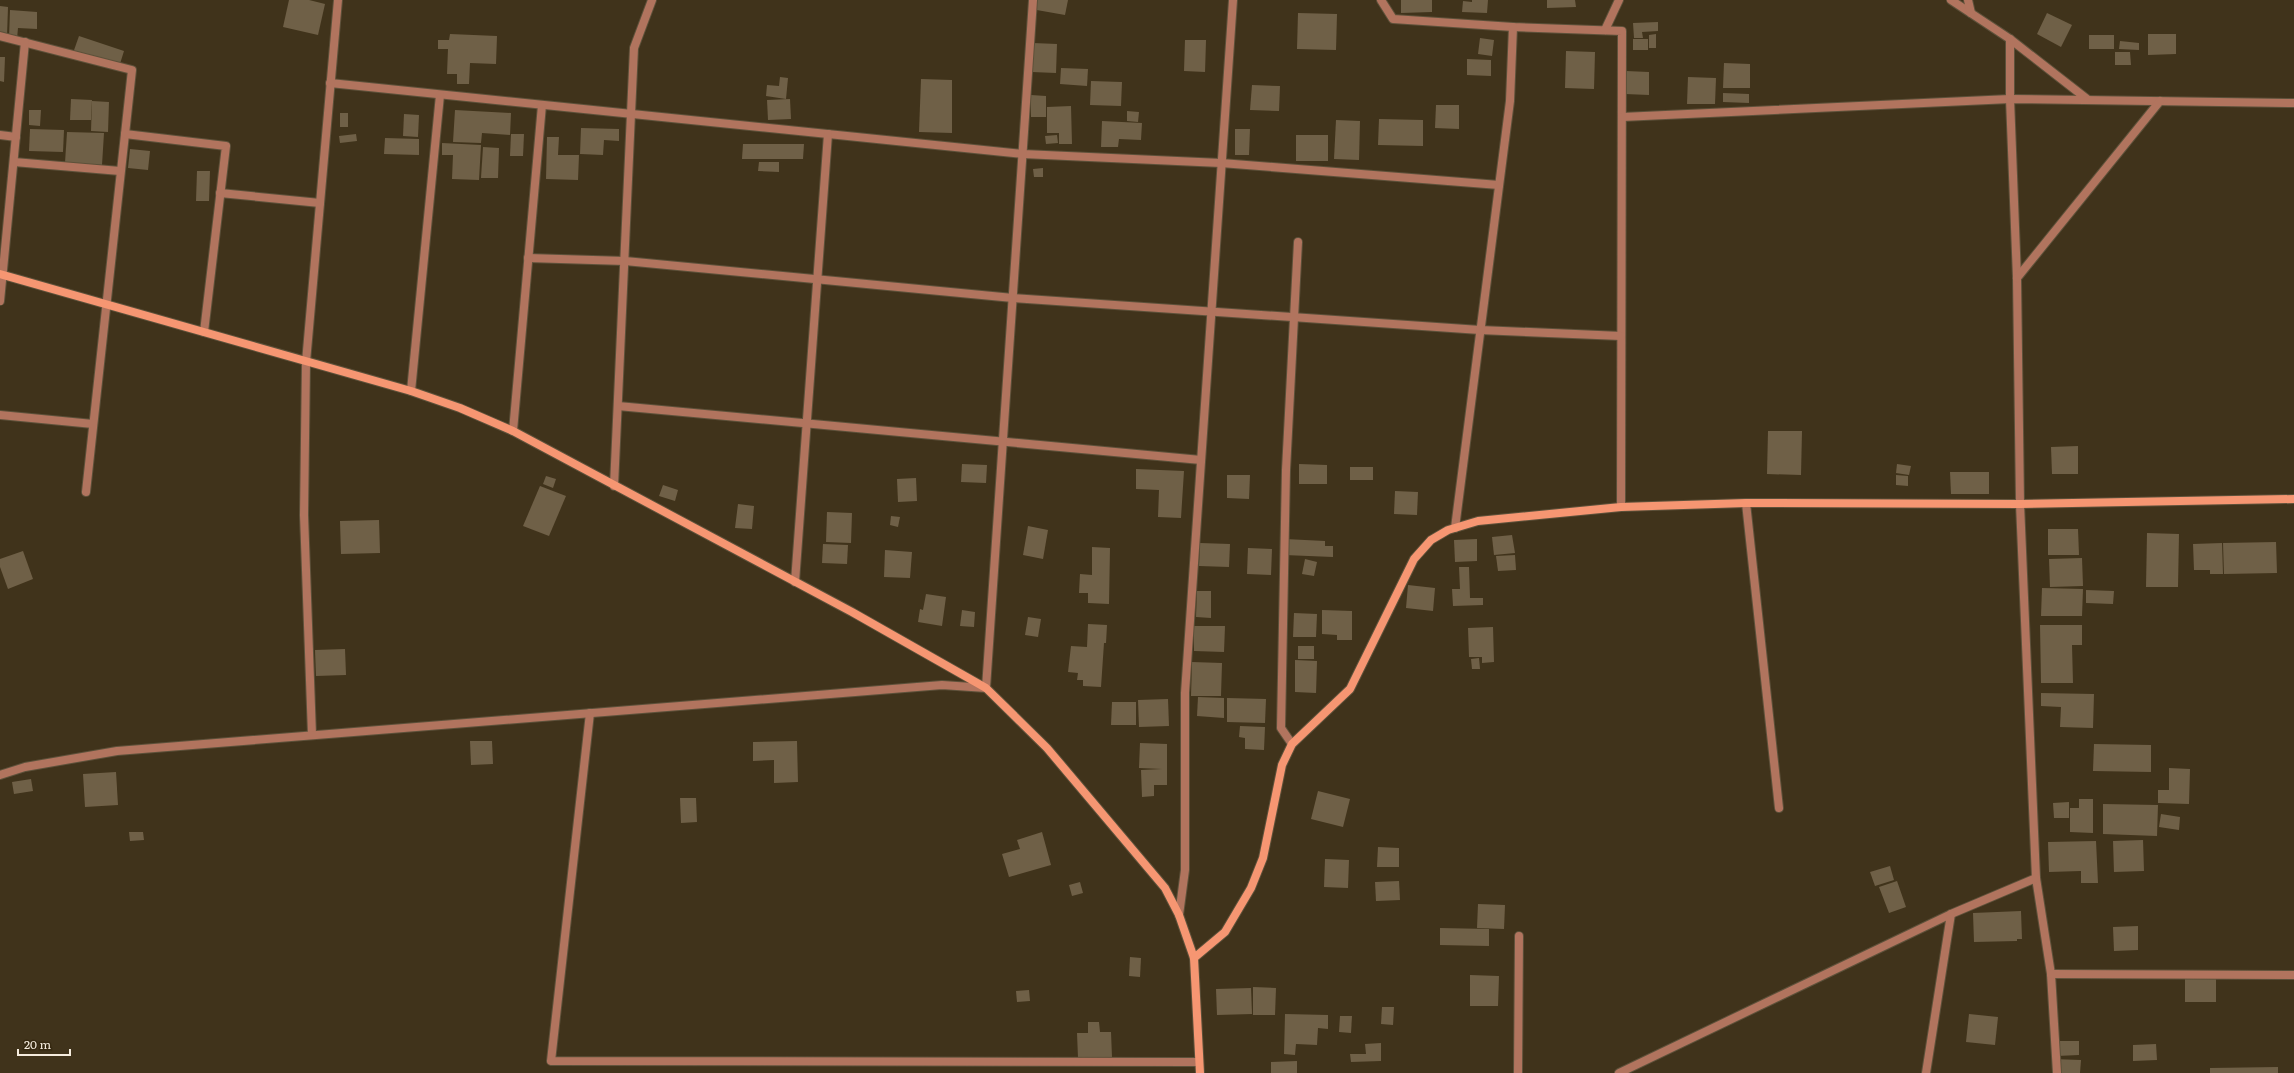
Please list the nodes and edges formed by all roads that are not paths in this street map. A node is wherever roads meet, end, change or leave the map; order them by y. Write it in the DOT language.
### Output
graph roads {
  1 [pos="338,0"];
  2 [pos="652,0"];
  3 [pos="1033,0"];
  4 [pos="1233,0"];
  5 [pos="1381,0"];
  6 [pos="1619,0"];
  7 [pos="1951,0"];
  8 [pos="1968,0"];
  9 [pos="1970,13"];
  10 [pos="1513,27"];
  11 [pos="1605,30"];
  12 [pos="0,36"];
  13 [pos="2010,39"];
  14 [pos="25,42"];
  15 [pos="330,83"];
  16 [pos="440,94"];
  17 [pos="2010,99"];
  18 [pos="2087,99"];
  19 [pos="2160,101"];
  20 [pos="2294,103"];
  21 [pos="542,105"];
  22 [pos="631,114"];
  23 [pos="1622,117"];
  24 [pos="125,134"];
  25 [pos="828,134"];
  26 [pos="0,135"];
  27 [pos="16,137"];
  28 [pos="1023,154"];
  29 [pos="14,162"];
  30 [pos="1221,163"];
  31 [pos="120,171"];
  32 [pos="1499,185"];
  33 [pos="220,193"];
  34 [pos="320,203"];
  35 [pos="1298,242"];
  36 [pos="528,258"];
  37 [pos="625,261"];
  38 [pos="1,274"];
  39 [pos="818,278"];
  40 [pos="2017,278"];
  41 [pos="1013,298"];
  42 [pos="0,301"];
  43 [pos="105,304"];
  44 [pos="1211,311"];
  45 [pos="1294,318"];
  46 [pos="1480,330"];
  47 [pos="204,332"];
  48 [pos="1621,336"];
  49 [pos="306,362"];
  50 [pos="411,391"];
  51 [pos="618,406"];
  52 [pos="0,415"];
  53 [pos="806,423"];
  54 [pos="93,424"];
  55 [pos="513,431"];
  56 [pos="1003,442"];
  57 [pos="1201,460"];
  58 [pos="614,486"];
  59 [pos="86,492"];
  60 [pos="2294,499"];
  61 [pos="1746,503"];
  62 [pos="2020,504"];
  63 [pos="1621,508"];
  64 [pos="1455,528"];
  65 [pos="795,582"];
  66 [pos="986,688"];
  67 [pos="590,713"];
  68 [pos="312,735"];
  69 [pos="1292,744"];
  70 [pos="0,775"];
  71 [pos="1779,808"];
  72 [pos="2036,878"];
  73 [pos="1950,914"];
  74 [pos="1180,915"];
  75 [pos="1519,936"];
  76 [pos="1194,958"];
  77 [pos="2051,974"];
  78 [pos="2294,975"];
  79 [pos="1199,1062"];
  80 [pos="1200,1073"];
  81 [pos="1518,1073"];
  82 [pos="1619,1073"];
  83 [pos="1926,1073"];
  84 [pos="2057,1073"];
  1 -- 15 [label="street"];
  2 -- 22 [label="street"];
  3 -- 28 [label="street"];
  4 -- 30 [label="street"];
  5 -- 10 [label="street"];
  6 -- 11 [label="street"];
  7 -- 9 [label="street"];
  8 -- 9 [label="street"];
  9 -- 13 [label="street"];
  10 -- 11 [label="street"];
  10 -- 32 [label="street"];
  11 -- 23 [label="street"];
  12 -- 14 [label="street"];
  13 -- 17 [label="street"];
  13 -- 18 [label="street"];
  14 -- 24 [label="street"];
  14 -- 27 [label="street"];
  15 -- 16 [label="street"];
  15 -- 34 [label="street"];
  16 -- 21 [label="street"];
  16 -- 50 [label="street"];
  17 -- 18 [label="street"];
  17 -- 23 [label="street"];
  17 -- 40 [label="street"];
  18 -- 19 [label="street"];
  19 -- 20 [label="street"];
  19 -- 40 [label="street"];
  21 -- 22 [label="street"];
  21 -- 36 [label="street"];
  22 -- 25 [label="street"];
  22 -- 37 [label="street"];
  23 -- 48 [label="street"];
  24 -- 31 [label="street"];
  24 -- 33 [label="street"];
  25 -- 28 [label="street"];
  25 -- 39 [label="street"];
  26 -- 27 [label="street"];
  27 -- 29 [label="street"];
  28 -- 30 [label="street"];
  28 -- 41 [label="street"];
  29 -- 31 [label="street"];
  29 -- 38 [label="street"];
  30 -- 32 [label="street"];
  30 -- 44 [label="street"];
  31 -- 43 [label="street"];
  32 -- 46 [label="street"];
  33 -- 34 [label="street"];
  33 -- 47 [label="street"];
  34 -- 49 [label="street"];
  35 -- 45 [label="street"];
  36 -- 37 [label="street"];
  36 -- 55 [label="street"];
  37 -- 39 [label="street"];
  37 -- 51 [label="street"];
  38 -- 42 [label="street"];
  38 -- 43 [label="street"];
  39 -- 41 [label="street"];
  39 -- 53 [label="street"];
  40 -- 62 [label="street"];
  41 -- 44 [label="street"];
  41 -- 56 [label="street"];
  43 -- 47 [label="street"];
  43 -- 54 [label="street"];
  44 -- 45 [label="street"];
  44 -- 57 [label="street"];
  45 -- 46 [label="street"];
  45 -- 69 [label="street"];
  46 -- 48 [label="street"];
  46 -- 64 [label="street"];
  47 -- 49 [label="street"];
  48 -- 63 [label="street"];
  49 -- 50 [label="street"];
  49 -- 68 [label="street"];
  50 -- 55 [label="street"];
  51 -- 53 [label="street"];
  51 -- 58 [label="street"];
  52 -- 54 [label="street"];
  53 -- 56 [label="street"];
  53 -- 65 [label="street"];
  54 -- 59 [label="street"];
  55 -- 58 [label="street"];
  56 -- 57 [label="street"];
  56 -- 66 [label="street"];
  57 -- 74 [label="street"];
  58 -- 65 [label="street"];
  60 -- 62 [label="street"];
  61 -- 62 [label="street"];
  61 -- 63 [label="street"];
  61 -- 71 [label="street"];
  62 -- 72 [label="street"];
  63 -- 64 [label="street"];
  64 -- 69 [label="street"];
  65 -- 66 [label="street"];
  66 -- 67 [label="street"];
  66 -- 74 [label="street"];
  67 -- 68 [label="street"];
  67 -- 79 [label="street"];
  68 -- 70 [label="street"];
  69 -- 76 [label="street"];
  72 -- 73 [label="street"];
  72 -- 77 [label="street"];
  73 -- 82 [label="street"];
  73 -- 83 [label="street"];
  74 -- 76 [label="street"];
  75 -- 81 [label="street"];
  76 -- 79 [label="street"];
  77 -- 78 [label="street"];
  77 -- 84 [label="street"];
  79 -- 80 [label="street"];
}
